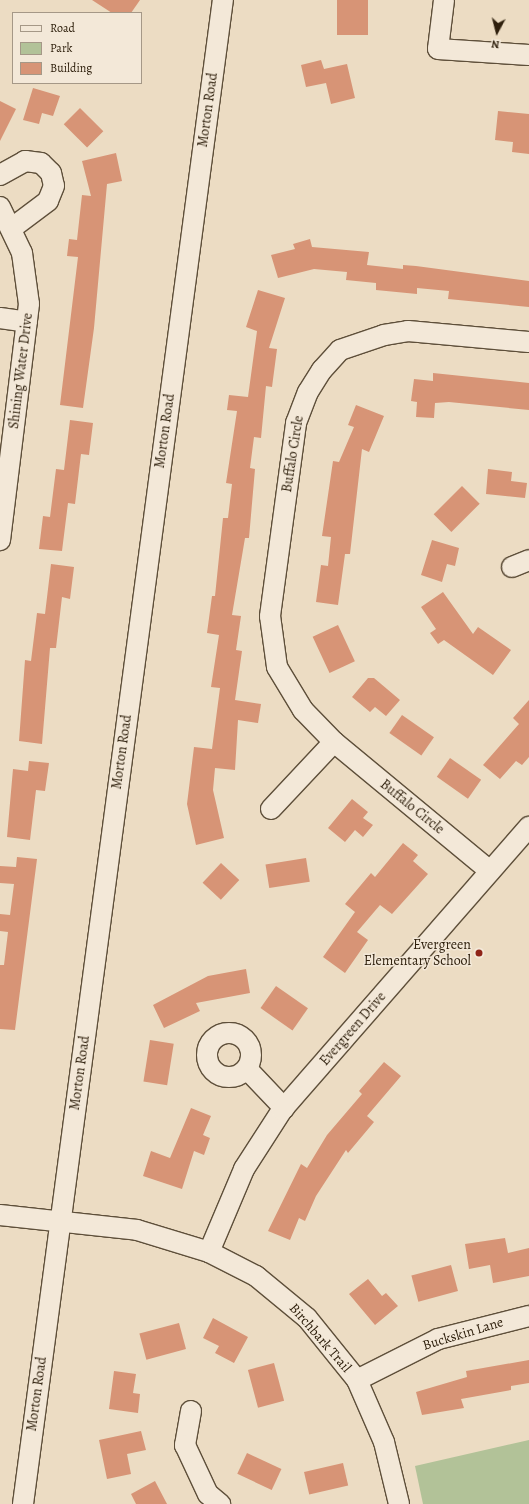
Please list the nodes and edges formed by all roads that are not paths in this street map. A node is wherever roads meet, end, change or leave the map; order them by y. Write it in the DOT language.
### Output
graph roads {
  1 [pos="223,0"];
  2 [pos="444,0"];
  3 [pos="529,55"];
  4 [pos="0,174"];
  5 [pos="0,207"];
  6 [pos="12,228"];
  7 [pos="0,318"];
  8 [pos="27,322"];
  9 [pos="529,342"];
  10 [pos="0,540"];
  11 [pos="334,742"];
  12 [pos="271,809"];
  13 [pos="529,827"];
  14 [pos="490,871"];
  15 [pos="247,1069"];
  16 [pos="284,1108"];
  17 [pos="0,1215"];
  18 [pos="60,1221"];
  19 [pos="209,1252"];
  20 [pos="529,1316"];
  21 [pos="357,1380"];
  22 [pos="191,1411"];
  23 [pos="23,1504"];
  24 [pos="220,1504"];
  25 [pos="399,1504"];
  1 -- 18 [label="street, Morton Road"];
  2 -- 3 [label="street"];
  4 -- 6 [label="street"];
  5 -- 6 [label="street, Shining Water Drive"];
  6 -- 8 [label="street, Shining Water Drive"];
  7 -- 8 [label="street"];
  8 -- 10 [label="street, Shining Water Drive"];
  9 -- 11 [label="street, Buffalo Circle"];
  11 -- 12 [label="street"];
  11 -- 14 [label="street, Buffalo Circle"];
  13 -- 14 [label="street, Evergreen Drive"];
  14 -- 16 [label="street, Evergreen Drive"];
  15 -- 16 [label="street"];
  16 -- 19 [label="street, Evergreen Drive"];
  17 -- 18 [label="street, Birchbark Trail"];
  18 -- 19 [label="street, Birchbark Trail"];
  18 -- 23 [label="street, Morton Road"];
  19 -- 21 [label="street, Birchbark Trail"];
  20 -- 21 [label="street, Buckskin Lane"];
  21 -- 25 [label="street, Birchbark Trail"];
  22 -- 24 [label="street"];
}
